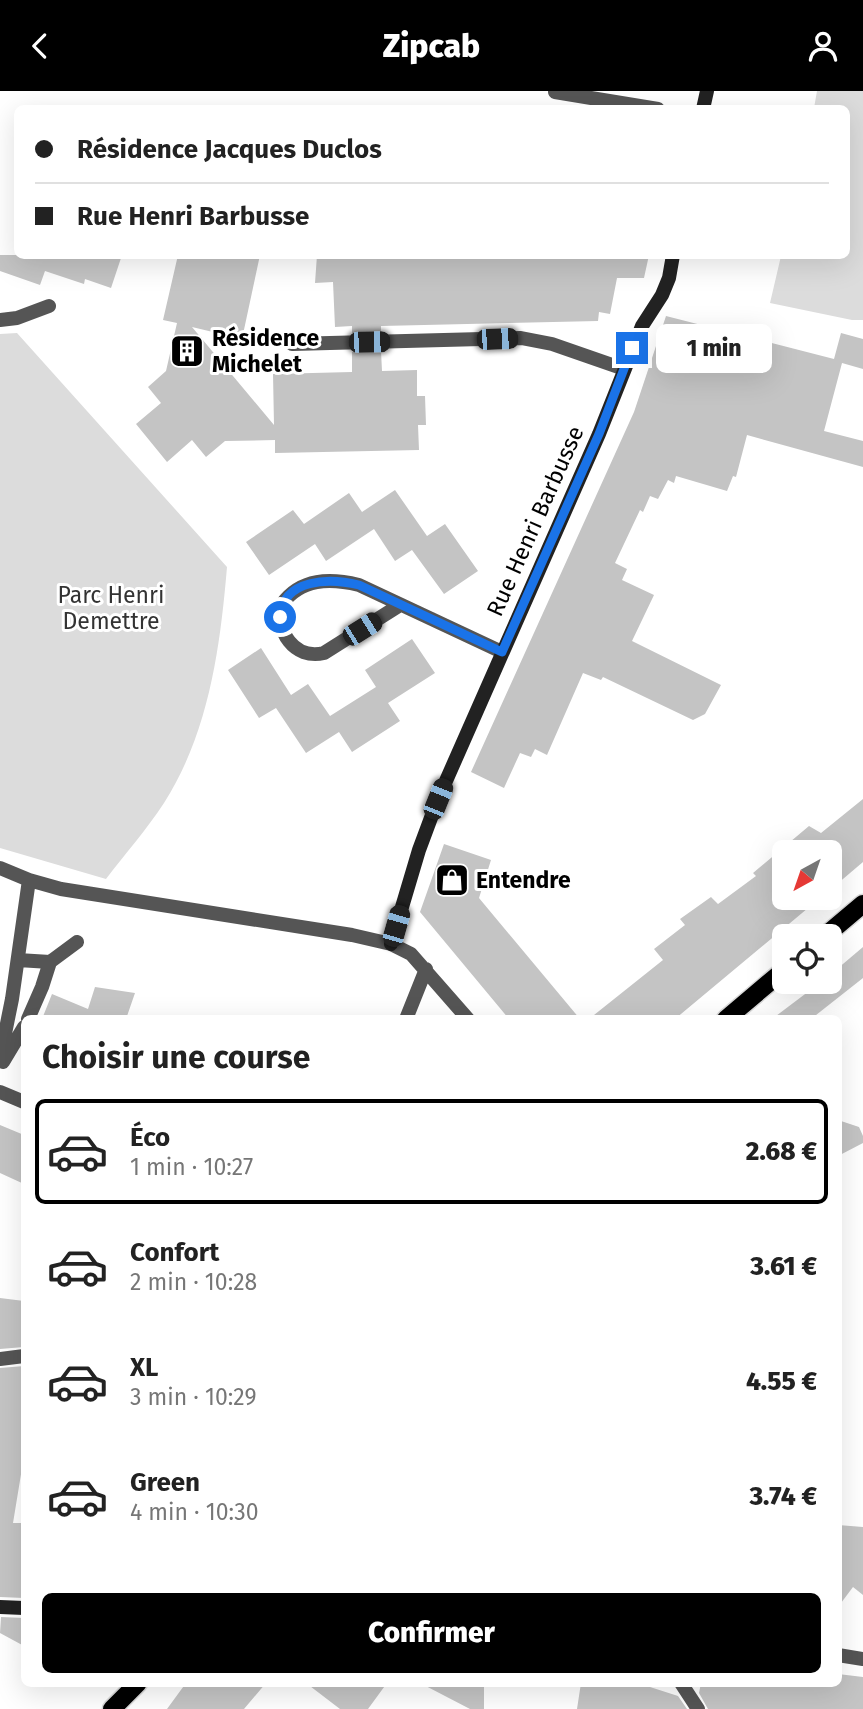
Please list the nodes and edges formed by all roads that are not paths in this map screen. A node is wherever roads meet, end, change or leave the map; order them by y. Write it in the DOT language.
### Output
graph roads {
  1 [pos="555,92"];
  2 [pos="634,105"];
  3 [pos="672,259"];
  4 [pos="49,306"];
  5 [pos="0,320"];
  6 [pos="292,344"];
  7 [pos="624,369"];
  8 [pos="400,605"];
  9 [pos="502,652"];
  10 [pos="0,868"];
  11 [pos="29,880"];
  12 [pos="863,905"];
  13 [pos="840,924"];
  14 [pos="77,942"];
  15 [pos="391,944"];
  16 [pos="18,960"];
  17 [pos="50,961"];
  18 [pos="426,968"];
  19 [pos="772,980"];
  20 [pos="30,1015"];
  21 [pos="408,1015"];
  22 [pos="465,1015"];
  23 [pos="731,1015"];
  24 [pos="21,1032"];
  25 [pos="0,1058"];
  26 [pos="0,1066"];
  27 [pos="0,1092"];
  28 [pos="21,1102"];
  29 [pos="21,1356"];
  30 [pos="0,1359"];
  31 [pos="0,1607"];
  32 [pos="21,1608"];
  33 [pos="842,1656"];
  34 [pos="863,1659"];
  35 [pos="134,1687"];
  36 [pos="684,1687"];
  37 [pos="112,1709"];
  38 [pos="698,1709"];
  1 -- 2 [label="street"];
  3 -- 7 [label="street, Rue Henri Barbusse"];
  4 -- 5 [label="street"];
  6 -- 7 [label="street"];
  7 -- 9 [label="street, Rue Henri Barbusse"];
  8 -- 8 [label="street"];
  8 -- 9 [label="street"];
  9 -- 15 [label="street, Rue Henri Barbusse"];
  10 -- 11 [label="street"];
  11 -- 15 [label="street"];
  11 -- 16 [label="street"];
  12 -- 13 [label="main road"];
  14 -- 17 [label="street"];
  15 -- 18 [label="street"];
  16 -- 17 [label="street"];
  16 -- 25 [label="street"];
  17 -- 20 [label="street"];
  18 -- 21 [label="street"];
  18 -- 22 [label="street"];
  19 -- 23 [label="main road"];
  24 -- 26 [label="street"];
  27 -- 28 [label="street"];
  29 -- 30 [label="street"];
  31 -- 32 [label="street"];
  33 -- 34 [label="street"];
  35 -- 37 [label="main road"];
  36 -- 38 [label="street"];
}
